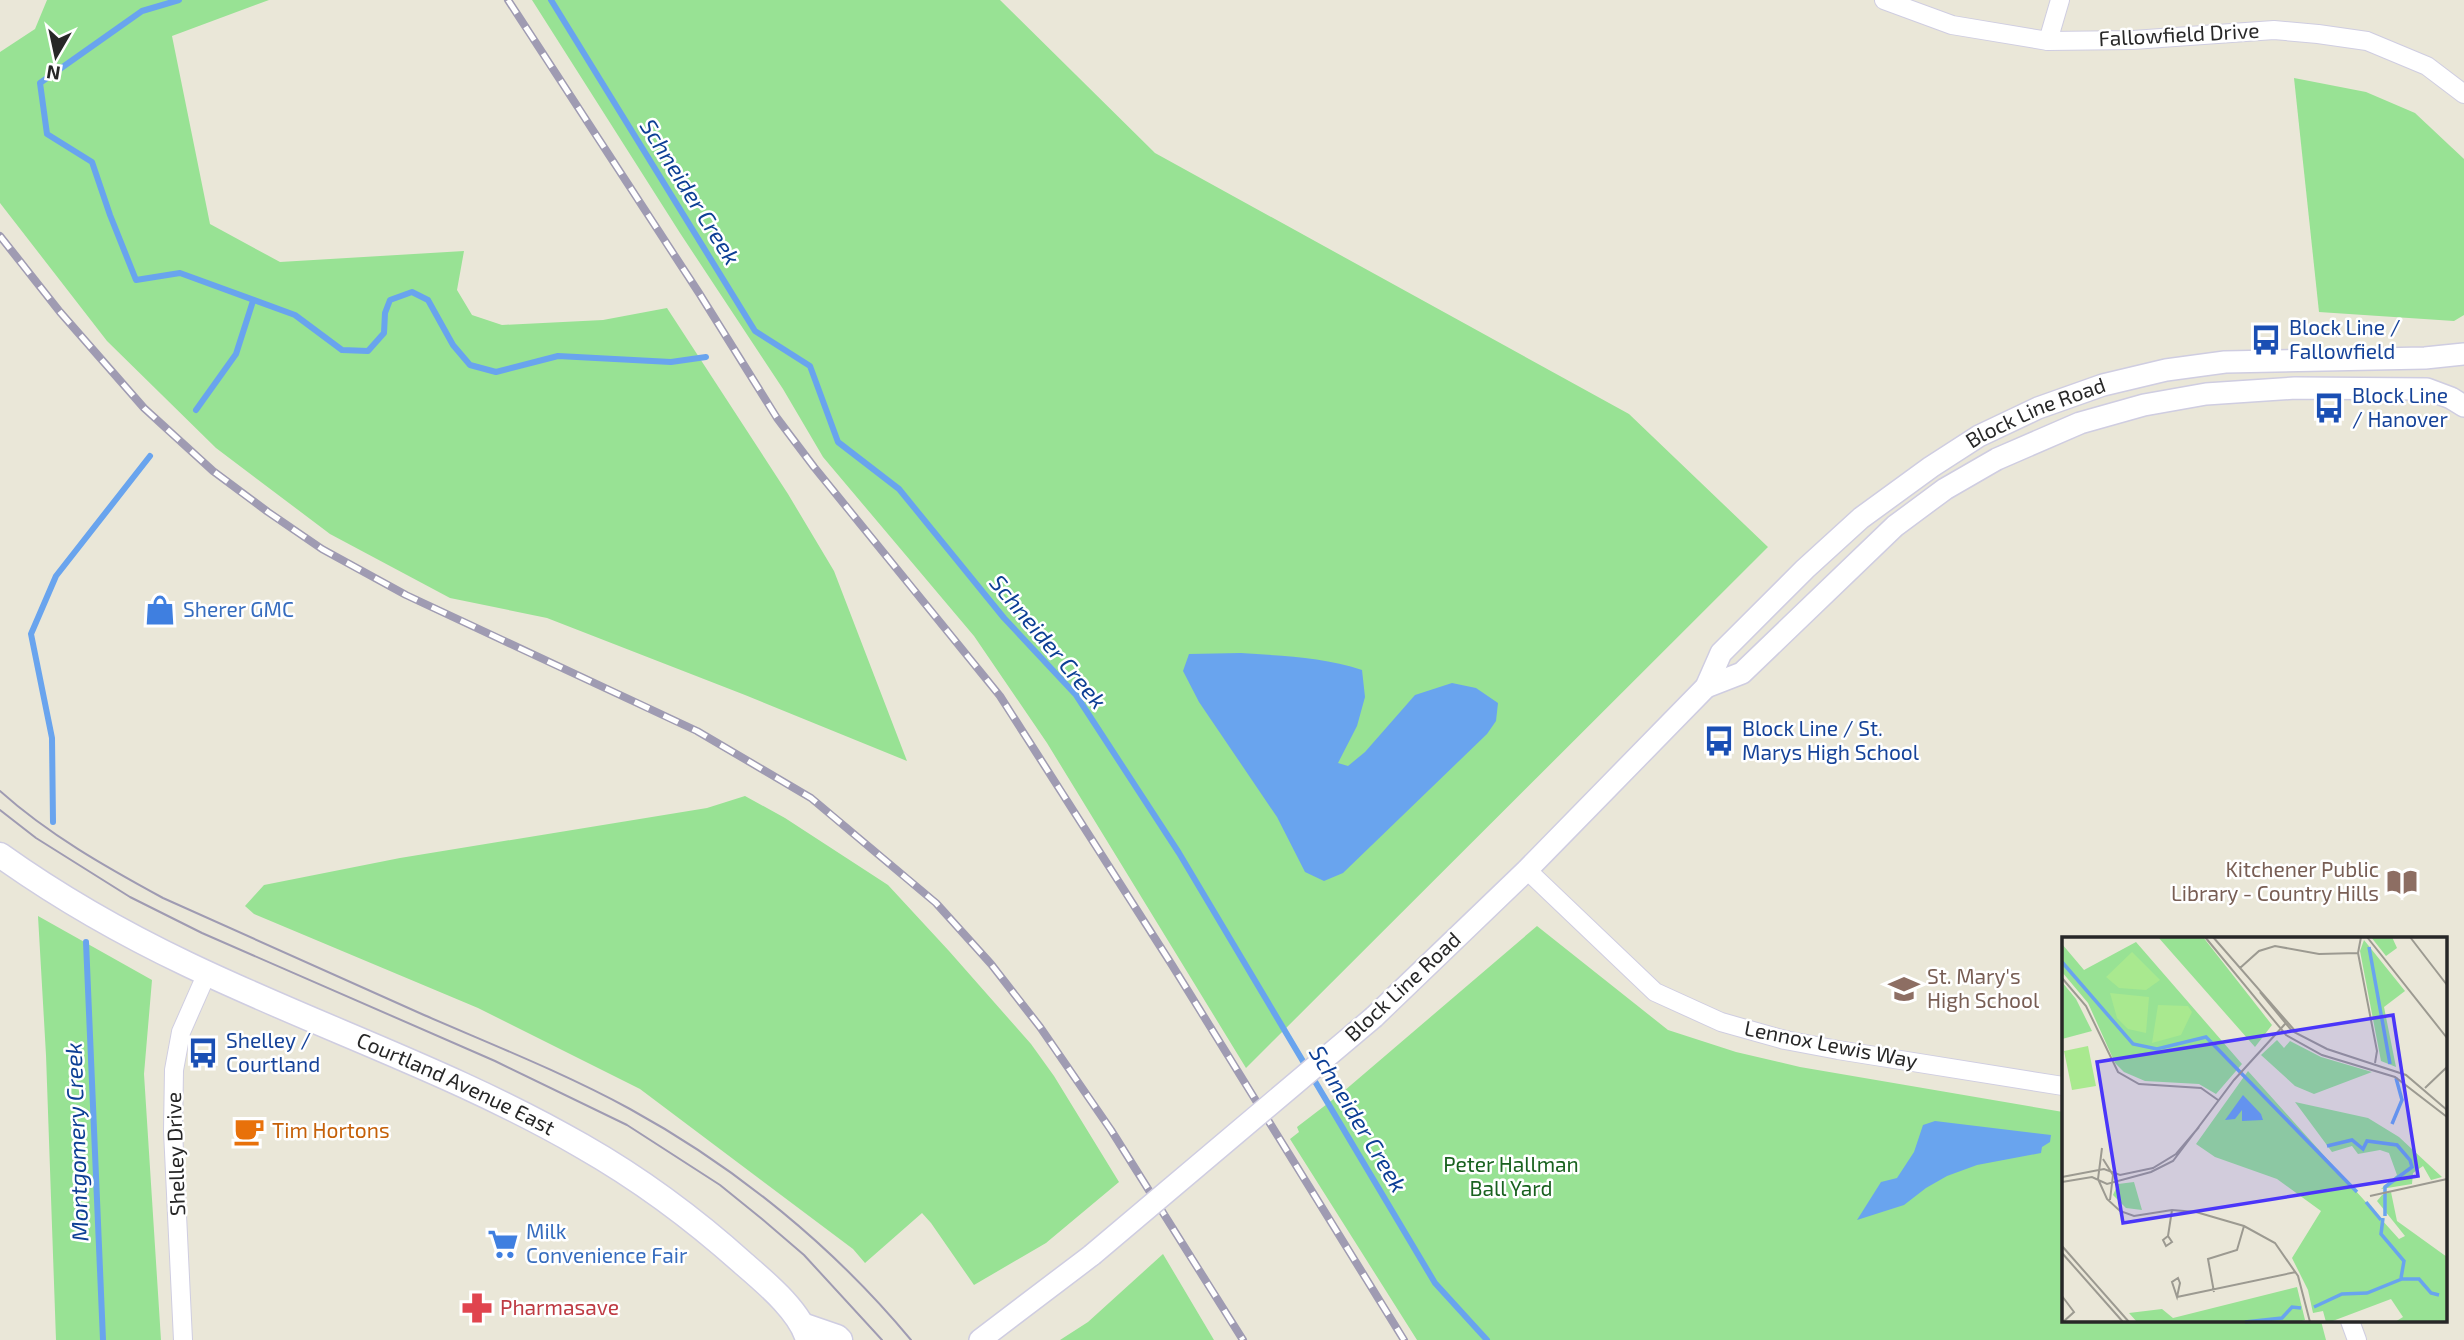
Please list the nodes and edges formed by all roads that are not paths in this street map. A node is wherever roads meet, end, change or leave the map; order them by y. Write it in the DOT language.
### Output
graph roads {
  1 [pos="1884,0"];
  2 [pos="2060,0"];
  3 [pos="2049,41"];
  4 [pos="2464,94"];
  5 [pos="2464,354"];
  6 [pos="2464,406"];
  7 [pos="1706,687"];
  8 [pos="0,855"];
  9 [pos="1527,870"];
  10 [pos="207,973"];
  11 [pos="2062,1086"];
  12 [pos="2350,1322"];
  13 [pos="806,1333"];
  14 [pos="183,1340"];
  15 [pos="840,1340"];
  16 [pos="980,1340"];
  17 [pos="2357,1340"];
  1 -- 3 [label="street, Fallowfield Drive"];
  2 -- 3 [label="street"];
  3 -- 4 [label="street, Fallowfield Drive"];
  5 -- 7 [label="street, Block Line Road"];
  6 -- 7 [label="street, Block Line Road"];
  7 -- 9 [label="street, Block Line Road"];
  8 -- 10 [label="main road, Courtland Avenue East"];
  9 -- 11 [label="street, Lennox Lewis Way"];
  9 -- 16 [label="street, Block Line Road, bridge"];
  10 -- 13 [label="main road, Courtland Avenue East"];
  10 -- 14 [label="street, Shelley Drive"];
  12 -- 17 [label="street"];
  13 -- 15 [label="main road, Courtland Avenue East"];
}
